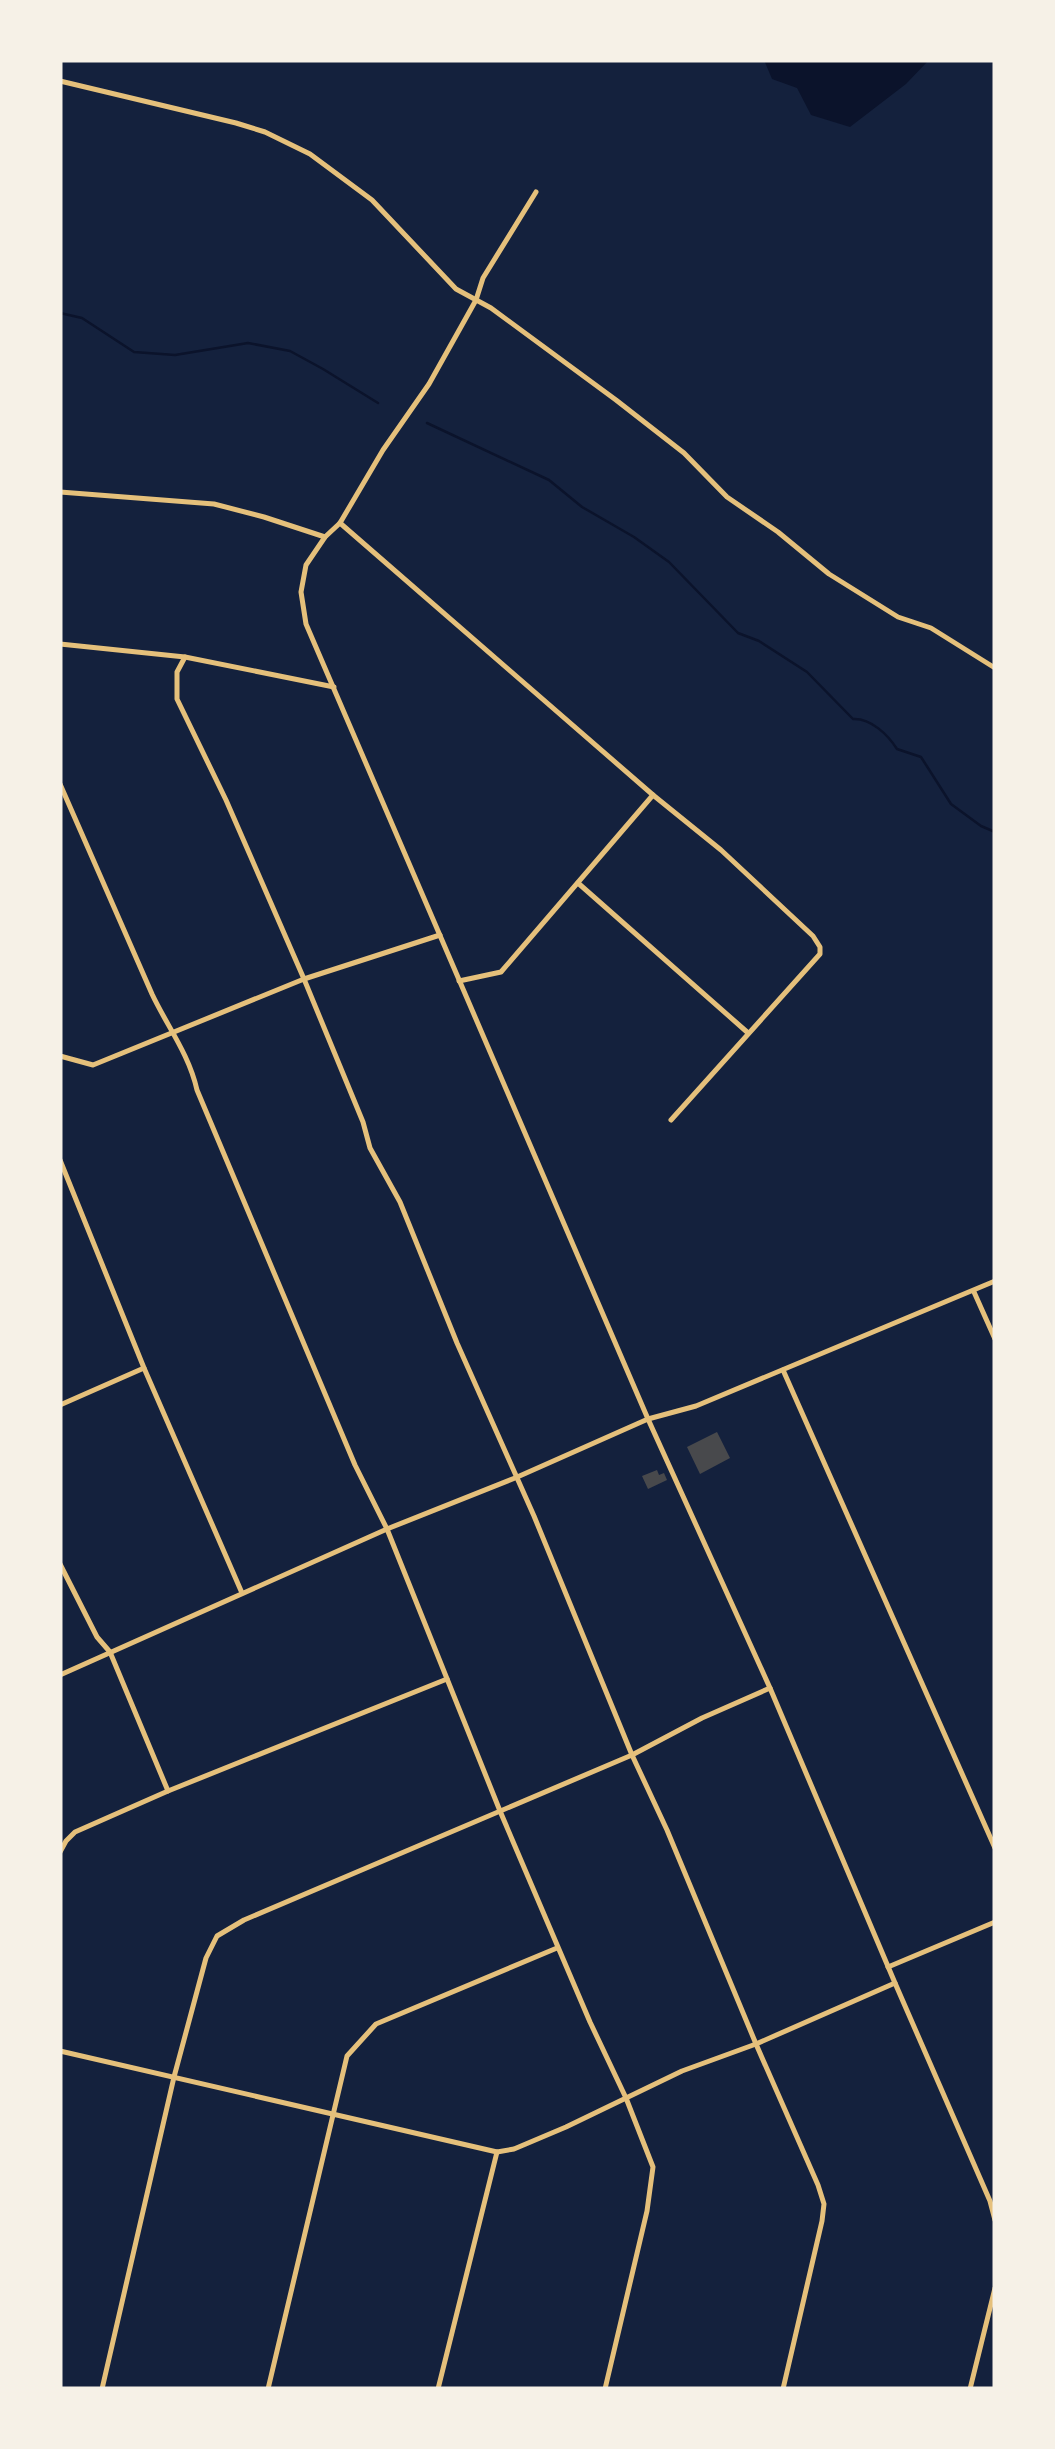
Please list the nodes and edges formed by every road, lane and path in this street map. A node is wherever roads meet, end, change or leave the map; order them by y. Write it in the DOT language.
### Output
graph roads {
  1 [pos="60,82"];
  2 [pos="536,192"];
  3 [pos="476,300"];
  4 [pos="60,492"];
  5 [pos="340,524"];
  6 [pos="326,537"];
  7 [pos="60,644"];
  8 [pos="185,658"];
  9 [pos="995,668"];
  10 [pos="334,687"];
  11 [pos="60,784"];
  12 [pos="652,795"];
  13 [pos="578,883"];
  14 [pos="440,935"];
  15 [pos="304,979"];
  16 [pos="460,981"];
  17 [pos="748,1032"];
  18 [pos="175,1033"];
  19 [pos="60,1056"];
  20 [pos="672,1120"];
  21 [pos="60,1160"];
  22 [pos="995,1281"];
  23 [pos="974,1290"];
  24 [pos="995,1339"];
  25 [pos="144,1368"];
  26 [pos="783,1370"];
  27 [pos="60,1405"];
  28 [pos="648,1419"];
  29 [pos="515,1478"];
  30 [pos="387,1529"];
  31 [pos="60,1564"];
  32 [pos="242,1593"];
  33 [pos="110,1652"];
  34 [pos="60,1675"];
  35 [pos="447,1679"];
  36 [pos="770,1688"];
  37 [pos="632,1755"];
  38 [pos="168,1791"];
  39 [pos="500,1810"];
  40 [pos="995,1848"];
  41 [pos="60,1852"];
  42 [pos="995,1922"];
  43 [pos="558,1948"];
  44 [pos="888,1968"];
  45 [pos="894,1983"];
  46 [pos="756,2044"];
  47 [pos="60,2051"];
  48 [pos="174,2077"];
  49 [pos="626,2098"];
  50 [pos="332,2115"];
  51 [pos="497,2152"];
  52 [pos="995,2220"];
  53 [pos="995,2288"];
  54 [pos="102,2389"];
  55 [pos="268,2389"];
  56 [pos="438,2389"];
  57 [pos="605,2389"];
  58 [pos="782,2389"];
  59 [pos="970,2389"];
  1 -- 3 [label="street"];
  2 -- 3 [label="street"];
  3 -- 5 [label="street"];
  3 -- 9 [label="street"];
  4 -- 6 [label="street"];
  5 -- 6 [label="street"];
  5 -- 12 [label="street"];
  6 -- 10 [label="street"];
  7 -- 8 [label="street"];
  8 -- 10 [label="street"];
  8 -- 15 [label="street"];
  10 -- 14 [label="street"];
  11 -- 18 [label="street"];
  12 -- 13 [label="street"];
  12 -- 17 [label="street"];
  13 -- 16 [label="street"];
  13 -- 17 [label="street"];
  14 -- 15 [label="street"];
  14 -- 16 [label="street"];
  15 -- 18 [label="street"];
  15 -- 29 [label="street"];
  16 -- 28 [label="street"];
  17 -- 20 [label="street"];
  18 -- 19 [label="street"];
  18 -- 30 [label="street"];
  21 -- 25 [label="street"];
  22 -- 23 [label="street"];
  23 -- 24 [label="street"];
  23 -- 26 [label="street"];
  25 -- 27 [label="street"];
  25 -- 32 [label="street"];
  26 -- 28 [label="street"];
  26 -- 40 [label="street"];
  28 -- 29 [label="street"];
  28 -- 36 [label="street"];
  29 -- 30 [label="street"];
  29 -- 37 [label="street"];
  30 -- 32 [label="street"];
  30 -- 35 [label="street"];
  31 -- 33 [label="street"];
  32 -- 33 [label="street"];
  33 -- 34 [label="street"];
  33 -- 38 [label="street"];
  35 -- 38 [label="street"];
  35 -- 39 [label="street"];
  36 -- 37 [label="street"];
  36 -- 44 [label="street"];
  37 -- 39 [label="street"];
  37 -- 46 [label="street"];
  38 -- 41 [label="street"];
  39 -- 43 [label="street"];
  39 -- 48 [label="street"];
  42 -- 44 [label="street"];
  43 -- 49 [label="street"];
  43 -- 50 [label="street"];
  44 -- 45 [label="street"];
  45 -- 46 [label="street"];
  45 -- 52 [label="street"];
  46 -- 49 [label="street"];
  46 -- 58 [label="street"];
  47 -- 48 [label="street"];
  48 -- 50 [label="street"];
  48 -- 54 [label="street"];
  49 -- 51 [label="street"];
  49 -- 57 [label="street"];
  50 -- 51 [label="street"];
  50 -- 55 [label="street"];
  51 -- 56 [label="street"];
  53 -- 59 [label="street"];
}
